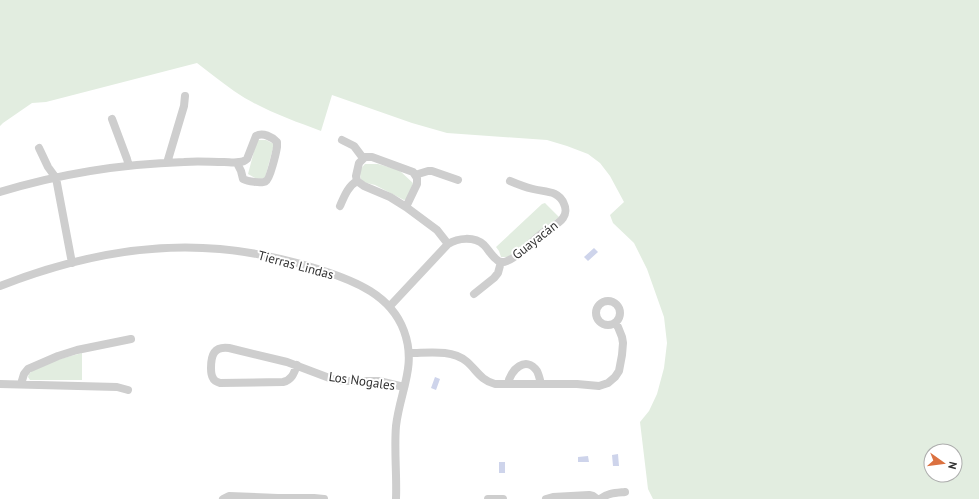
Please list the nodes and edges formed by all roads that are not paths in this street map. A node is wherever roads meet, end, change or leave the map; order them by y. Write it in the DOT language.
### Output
graph roads {
  1 [pos="185,96"];
  2 [pos="112,119"];
  3 [pos="342,140"];
  4 [pos="39,148"];
  5 [pos="363,158"];
  6 [pos="167,162"];
  7 [pos="237,163"];
  8 [pos="129,166"];
  9 [pos="415,175"];
  10 [pos="56,178"];
  11 [pos="458,180"];
  12 [pos="357,181"];
  13 [pos="510,181"];
  14 [pos="0,192"];
  15 [pos="340,206"];
  16 [pos="406,207"];
  17 [pos="448,244"];
  18 [pos="501,262"];
  19 [pos="72,263"];
  20 [pos="0,286"];
  21 [pos="474,294"];
  22 [pos="390,306"];
  23 [pos="615,323"];
  24 [pos="131,339"];
  25 [pos="409,353"];
  26 [pos="297,365"];
  27 [pos="0,384"];
  28 [pos="21,384"];
  29 [pos="508,384"];
  30 [pos="541,384"];
  31 [pos="404,387"];
  32 [pos="128,390"];
  33 [pos="625,492"];
  34 [pos="265,498"];
  35 [pos="222,499"];
  36 [pos="324,499"];
  37 [pos="396,499"];
  38 [pos="488,499"];
  39 [pos="503,499"];
  40 [pos="546,499"];
  41 [pos="597,499"];
  42 [pos="600,499"];
  1 -- 6 [label="street"];
  2 -- 8 [label="street"];
  3 -- 5 [label="street"];
  4 -- 10 [label="street"];
  5 -- 9 [label="street"];
  5 -- 12 [label="street"];
  6 -- 7 [label="street"];
  6 -- 8 [label="street"];
  7 -- 7 [label="street"];
  8 -- 10 [label="street"];
  9 -- 11 [label="street"];
  9 -- 16 [label="street"];
  10 -- 14 [label="street"];
  10 -- 19 [label="street"];
  12 -- 15 [label="street"];
  12 -- 16 [label="street"];
  13 -- 18 [label="street, Guayacán"];
  16 -- 17 [label="street"];
  17 -- 18 [label="street, Guayacán"];
  17 -- 22 [label="street"];
  18 -- 21 [label="street, Guayacán"];
  19 -- 20 [label="street, Tierras Lindas"];
  19 -- 22 [label="street, Tierras Lindas"];
  22 -- 25 [label="street, Tierras Lindas"];
  23 -- 30 [label="street"];
  24 -- 28 [label="street"];
  25 -- 29 [label="street"];
  25 -- 31 [label="street, Tierras Lindas"];
  26 -- 26 [label="street, Los Nogales"];
  26 -- 31 [label="street, Los Nogales"];
  27 -- 28 [label="street"];
  28 -- 32 [label="street"];
  29 -- 30 [label="street"];
  29 -- 30 [label="street"];
  31 -- 37 [label="street, Tierras Lindas"];
  33 -- 42 [label="street"];
  34 -- 35 [label="street"];
  34 -- 36 [label="street"];
  38 -- 39 [label="street"];
  40 -- 41 [label="street"];
}
